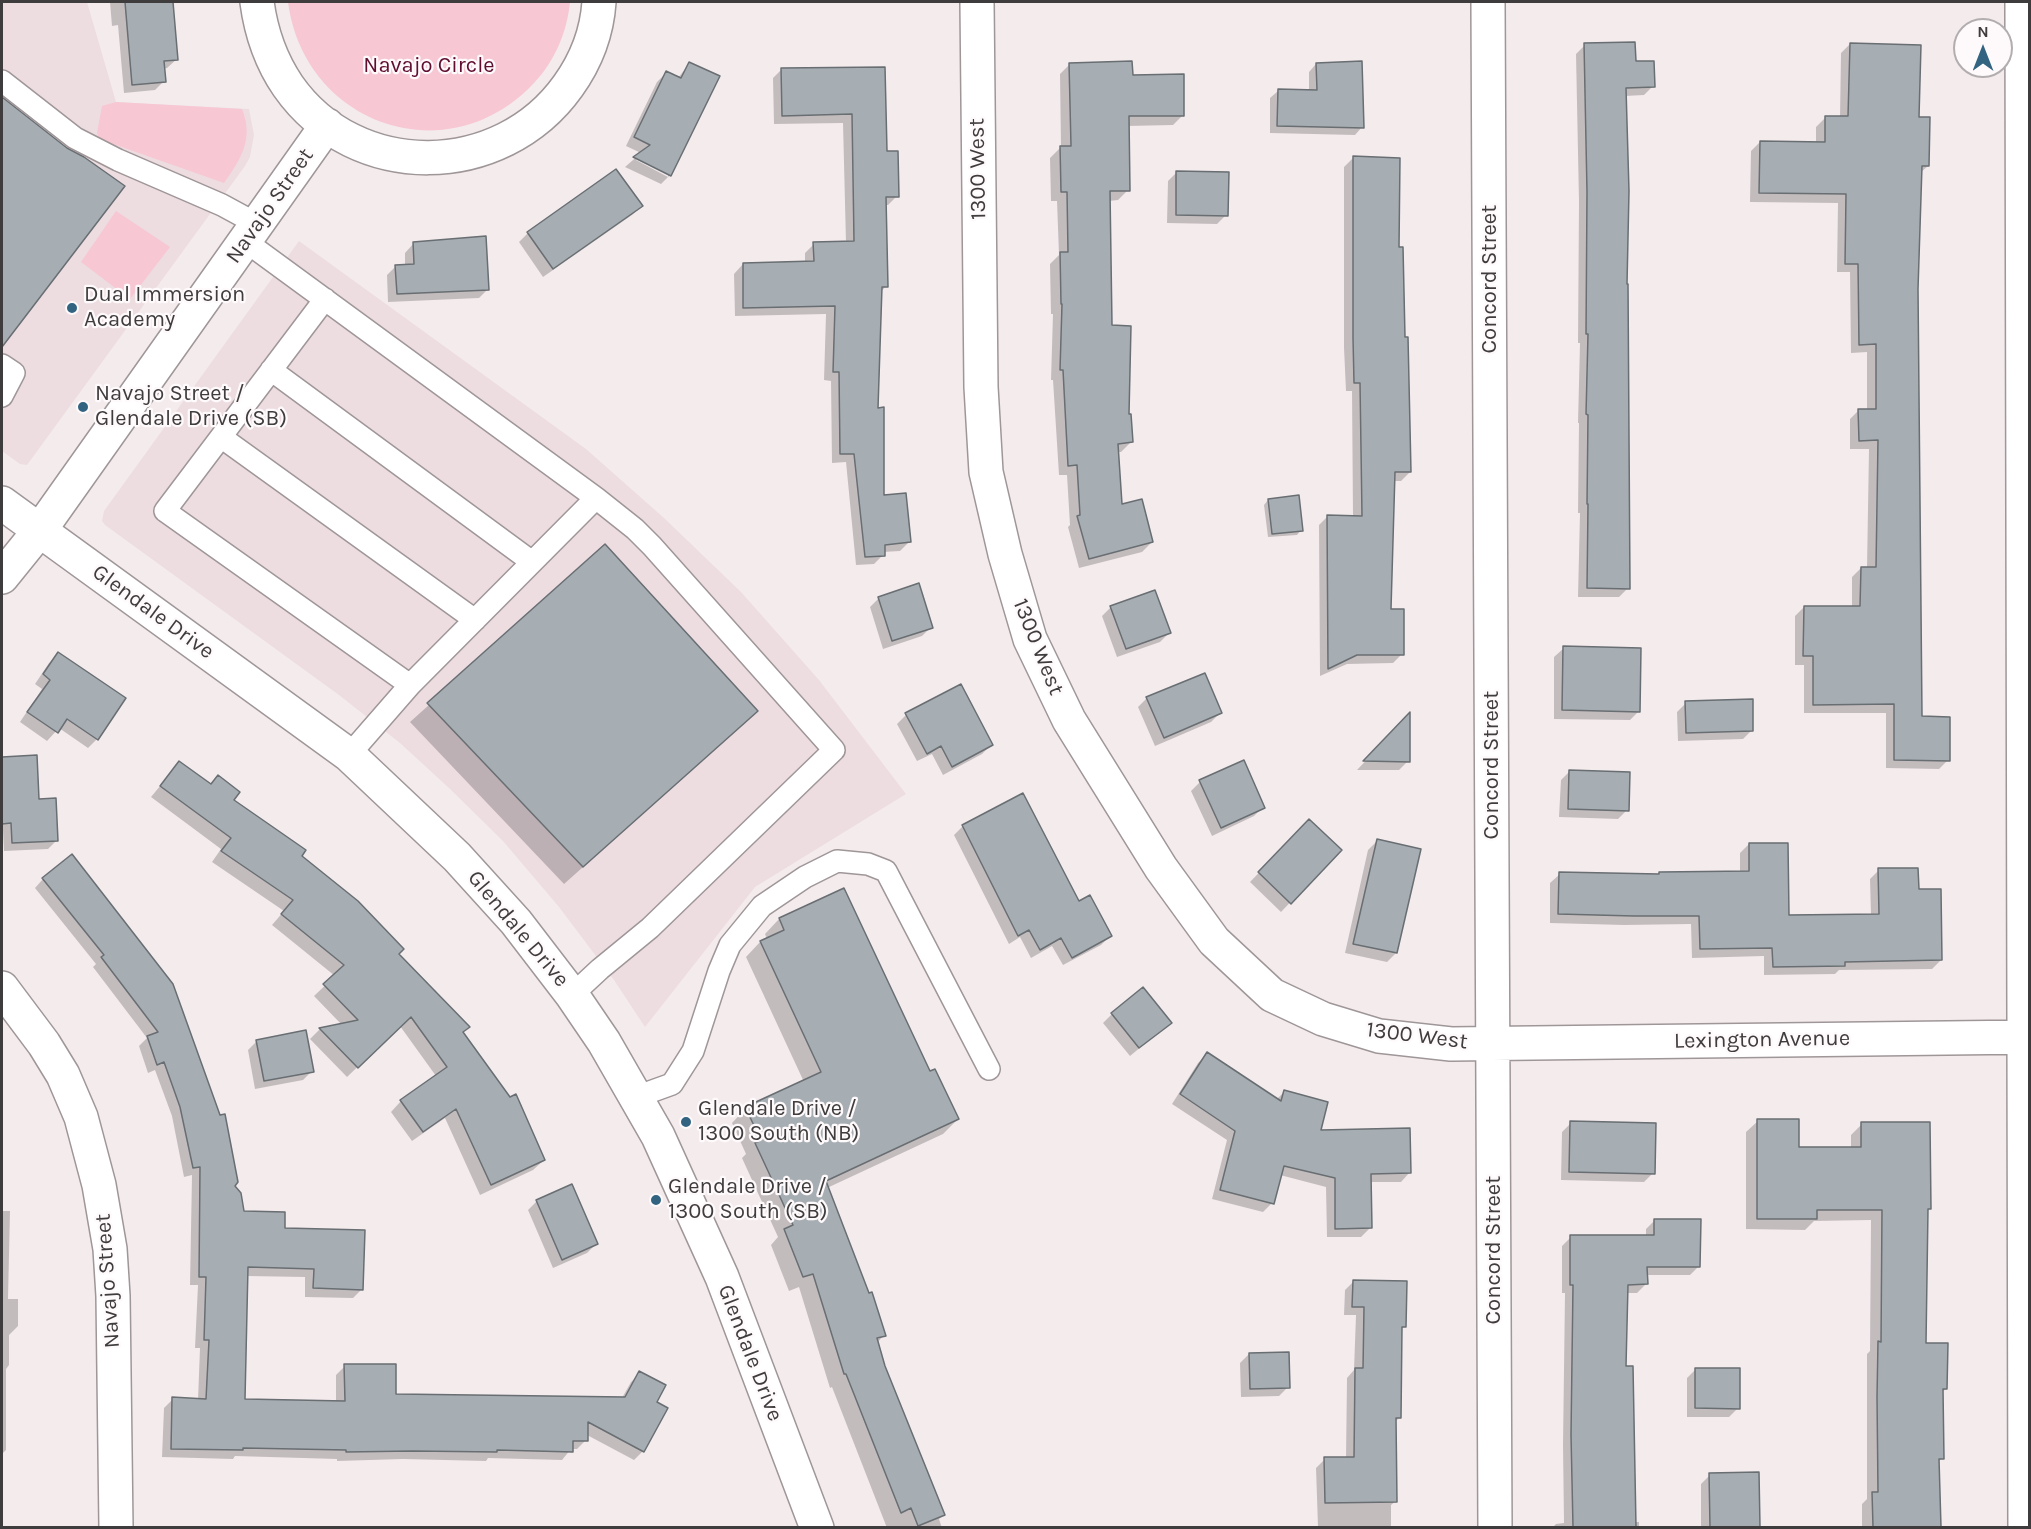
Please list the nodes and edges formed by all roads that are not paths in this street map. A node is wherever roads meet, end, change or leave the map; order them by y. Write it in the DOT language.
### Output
graph roads {
  1 [pos="257,2"];
  2 [pos="599,2"];
  3 [pos="977,2"];
  4 [pos="1488,2"];
  5 [pos="2022,2"];
  6 [pos="2,81"];
  7 [pos="327,126"];
  8 [pos="251,232"];
  9 [pos="325,298"];
  10 [pos="2,364"];
  11 [pos="271,370"];
  12 [pos="2,396"];
  13 [pos="221,437"];
  14 [pos="596,498"];
  15 [pos="2,503"];
  16 [pos="40,530"];
  17 [pos="532,562"];
  18 [pos="2,577"];
  19 [pos="475,620"];
  20 [pos="410,685"];
  21 [pos="349,755"];
  22 [pos="2,988"];
  23 [pos="572,995"];
  24 [pos="2027,1037"];
  25 [pos="1494,1043"];
  26 [pos="989,1069"];
  27 [pos="636,1097"];
  28 [pos="2027,1338"];
  29 [pos="808,1526"];
  30 [pos="116,1527"];
  31 [pos="1495,1527"];
  32 [pos="2025,1527"];
  1 -- 7 [label="street"];
  2 -- 7 [label="street"];
  3 -- 25 [label="street, 1300 West"];
  4 -- 25 [label="street, Concord Street"];
  5 -- 24 [label="street"];
  6 -- 8 [label="lane"];
  7 -- 8 [label="street, Navajo Street"];
  8 -- 9 [label="lane"];
  8 -- 16 [label="street, Navajo Street"];
  9 -- 11 [label="lane"];
  9 -- 14 [label="lane"];
  10 -- 12 [label="lane"];
  11 -- 13 [label="lane"];
  11 -- 17 [label="lane"];
  13 -- 19 [label="lane"];
  13 -- 20 [label="lane"];
  14 -- 17 [label="lane"];
  14 -- 23 [label="lane"];
  15 -- 16 [label="street, Glendale Drive"];
  16 -- 18 [label="street, Navajo Street"];
  16 -- 21 [label="street, Glendale Drive"];
  17 -- 19 [label="lane"];
  19 -- 20 [label="lane"];
  20 -- 21 [label="lane"];
  21 -- 23 [label="street, Glendale Drive"];
  22 -- 30 [label="street, Navajo Street"];
  23 -- 27 [label="street, Glendale Drive"];
  24 -- 25 [label="street, Lexington Avenue"];
  24 -- 28 [label="street"];
  25 -- 31 [label="street, Concord Street"];
  26 -- 27 [label="lane"];
  27 -- 29 [label="street, Glendale Drive"];
  28 -- 32 [label="street"];
}
